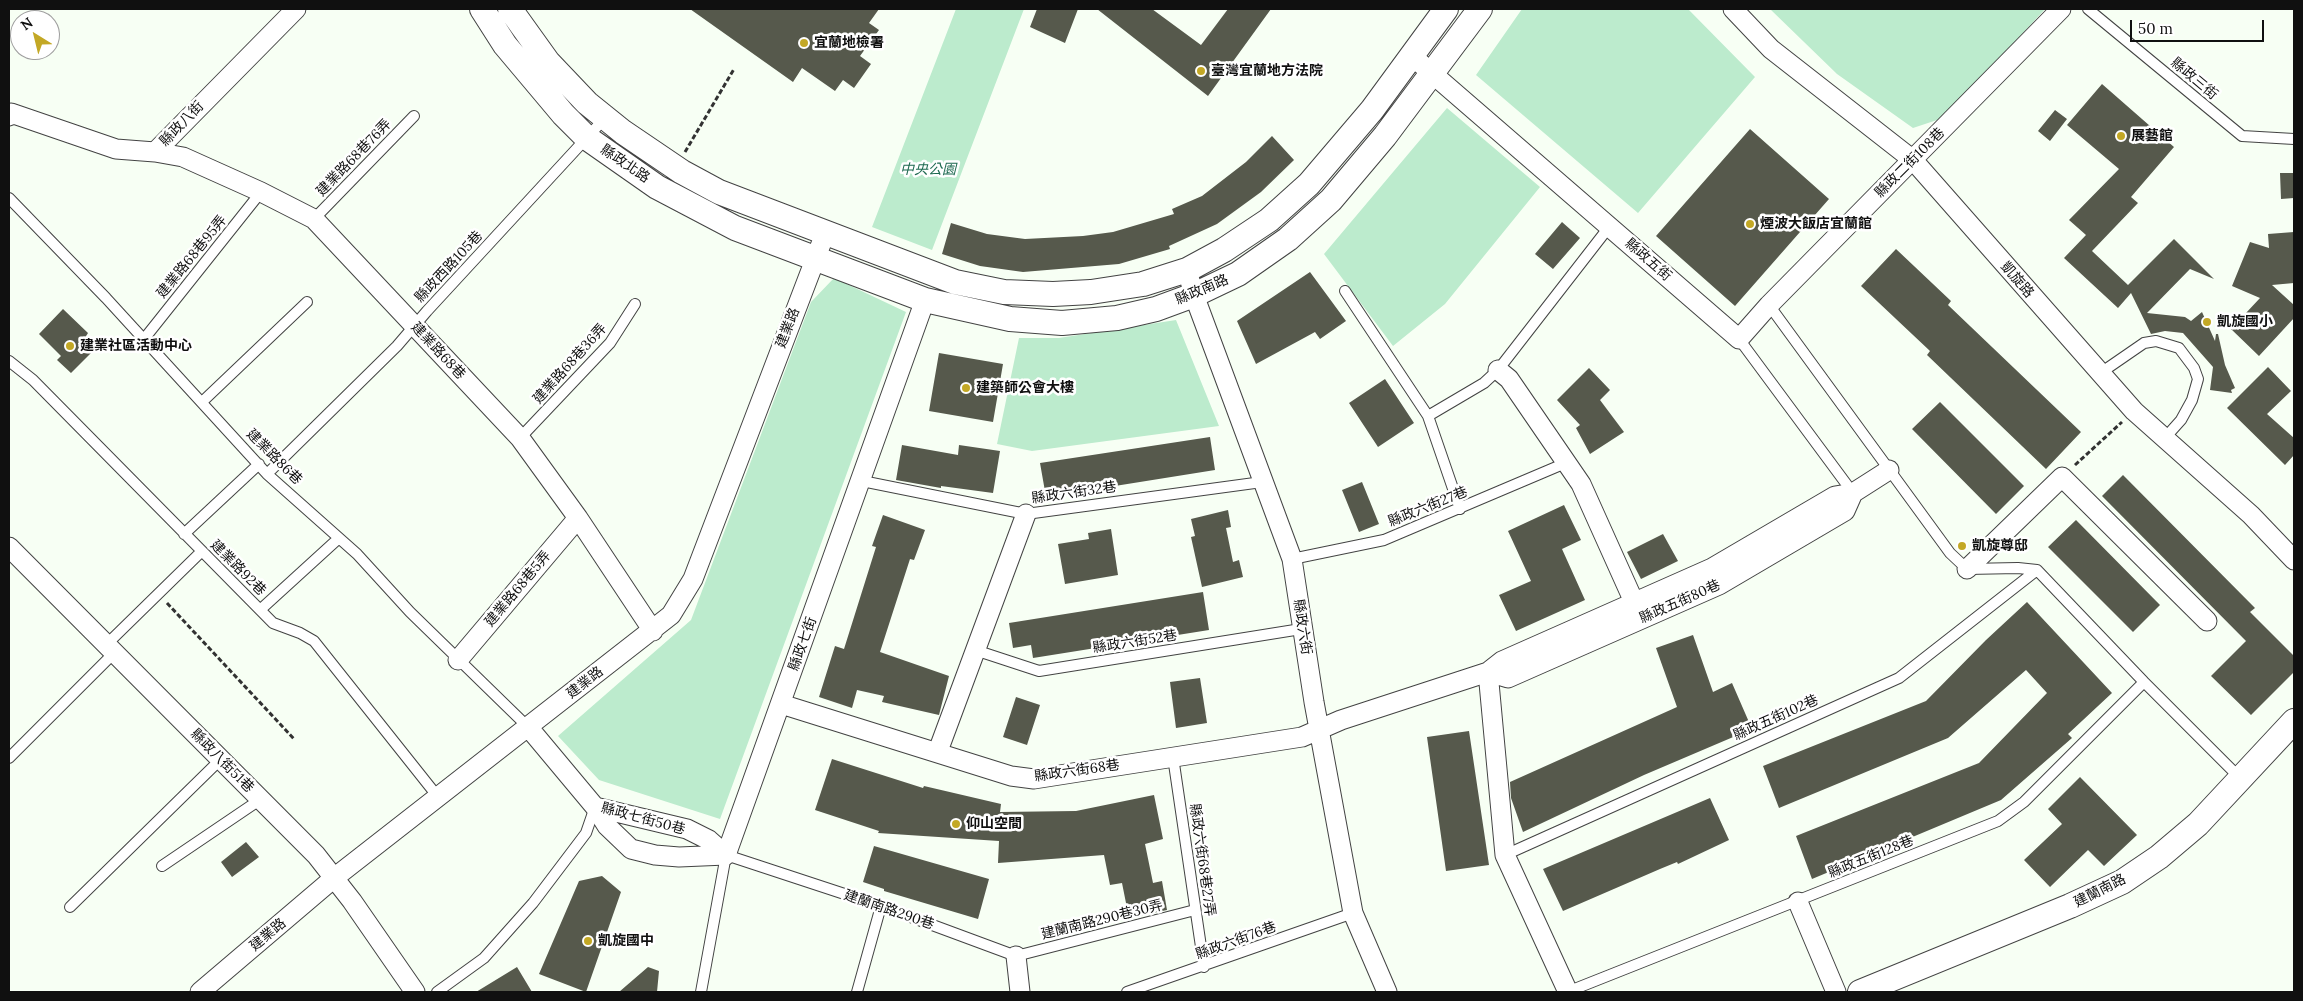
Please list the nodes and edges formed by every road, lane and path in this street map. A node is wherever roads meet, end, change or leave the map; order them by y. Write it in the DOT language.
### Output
graph roads {
  1 [pos="296,9"];
  2 [pos="482,9"];
  3 [pos="510,9"];
  4 [pos="1446,9"];
  5 [pos="1480,9"];
  6 [pos="1733,9"];
  7 [pos="2061,9"];
  8 [pos="2088,9"];
  9 [pos="1412,56"];
  10 [pos="734,70"];
  11 [pos="1432,73"];
  12 [pos="10,114"];
  13 [pos="414,116"];
  14 [pos="605,118"];
  15 [pos="586,138"];
  16 [pos="2294,140"];
  17 [pos="155,152"];
  18 [pos="1913,160"];
  19 [pos="676,168"];
  20 [pos="261,192"];
  21 [pos="9,198"];
  22 [pos="314,220"];
  23 [pos="1608,227"];
  24 [pos="826,231"];
  25 [pos="815,260"];
  26 [pos="1187,270"];
  27 [pos="1345,292"];
  28 [pos="1194,294"];
  29 [pos="925,300"];
  30 [pos="307,302"];
  31 [pos="635,304"];
  32 [pos="1769,305"];
  33 [pos="414,326"];
  34 [pos="144,339"];
  35 [pos="1739,339"];
  36 [pos="9,361"];
  37 [pos="1498,370"];
  38 [pos="2100,374"];
  39 [pos="202,402"];
  40 [pos="2134,412"];
  41 [pos="1428,416"];
  42 [pos="520,438"];
  43 [pos="2164,439"];
  44 [pos="1568,462"];
  45 [pos="259,464"];
  46 [pos="1889,470"];
  47 [pos="267,474"];
  48 [pos="2062,477"];
  49 [pos="862,481"];
  50 [pos="1262,482"];
  51 [pos="1853,493"];
  52 [pos="1460,509"];
  53 [pos="1026,514"];
  54 [pos="578,518"];
  55 [pos="184,534"];
  56 [pos="339,538"];
  57 [pos="9,549"];
  58 [pos="202,552"];
  59 [pos="1292,560"];
  60 [pos="2294,560"];
  61 [pos="1967,569"];
  62 [pos="2037,570"];
  63 [pos="158,594"];
  64 [pos="260,610"];
  65 [pos="1637,611"];
  66 [pos="2207,622"];
  67 [pos="1301,629"];
  68 [pos="653,631"];
  69 [pos="111,648"];
  70 [pos="976,650"];
  71 [pos="458,660"];
  72 [pos="1488,672"];
  73 [pos="2144,682"];
  74 [pos="781,704"];
  75 [pos="2294,721"];
  76 [pos="529,728"];
  77 [pos="1320,728"];
  78 [pos="295,740"];
  79 [pos="938,751"];
  80 [pos="1173,757"];
  81 [pos="9,758"];
  82 [pos="221,759"];
  83 [pos="2242,780"];
  84 [pos="438,797"];
  85 [pos="261,799"];
  86 [pos="595,807"];
  87 [pos="726,855"];
  88 [pos="1505,855"];
  89 [pos="162,866"];
  90 [pos="334,878"];
  91 [pos="1798,902"];
  92 [pos="881,906"];
  93 [pos="70,907"];
  94 [pos="1195,910"];
  95 [pos="1353,913"];
  96 [pos="1016,956"];
  97 [pos="1204,967"];
  98 [pos="200,992"];
  99 [pos="415,992"];
  100 [pos="437,992"];
  101 [pos="701,992"];
  102 [pos="857,992"];
  103 [pos="1020,992"];
  104 [pos="1127,992"];
  105 [pos="1387,992"];
  106 [pos="1567,992"];
  107 [pos="1836,992"];
  108 [pos="1860,992"];
  1 -- 17 [label="street, 縣政八街"];
  2 -- 15 [label="street, 縣政北路"];
  3 -- 14 [label="street, 縣政北路"];
  4 -- 9 [label="street, 縣政南路"];
  5 -- 11 [label="street, 縣政南路"];
  6 -- 18 [label="street, 凱旋路"];
  7 -- 18 [label="street, 縣政二街108巷"];
  8 -- 16 [label="lane, 縣政三街"];
  9 -- 11 [label="street, 縣政五街"];
  9 -- 26 [label="street, 縣政南路"];
  10 -- 19 [label="path"];
  11 -- 23 [label="street, 縣政五街"];
  11 -- 28 [label="street, 縣政南路"];
  12 -- 17 [label="street, 縣政八街"];
  13 -- 22 [label="lane, 建業路68巷76弄"];
  14 -- 15 [label="lane, 縣政西路105巷"];
  14 -- 19 [label="street, 縣政北路"];
  15 -- 25 [label="street, 縣政北路"];
  15 -- 33 [label="lane, 縣政西路105巷"];
  17 -- 20 [label="street, 建業路68巷"];
  18 -- 32 [label="street, 縣政二街108巷"];
  18 -- 38 [label="street, 凱旋路"];
  19 -- 24 [label="street, 縣政北路"];
  20 -- 22 [label="street, 建業路68巷"];
  20 -- 34 [label="lane, 建業路68巷95弄"];
  21 -- 34 [label="lane, 建業路86巷"];
  22 -- 33 [label="street, 建業路68巷"];
  23 -- 35 [label="street, 縣政五街"];
  23 -- 37 [label="lane"];
  24 -- 25 [label="street, 建業路"];
  24 -- 26 [label="street, 縣政南路"];
  25 -- 29 [label="street, 縣政南路"];
  25 -- 68 [label="street, 建業路"];
  26 -- 28 [label="street, 縣政六街"];
  27 -- 41 [label="lane"];
  28 -- 29 [label="street, 縣政南路"];
  28 -- 50 [label="street, 縣政六街"];
  29 -- 49 [label="street, 縣政七街"];
  30 -- 39 [label="lane"];
  31 -- 42 [label="lane, 建業路68巷36弄"];
  32 -- 35 [label="street, 縣政二街108巷"];
  32 -- 46 [label="lane"];
  33 -- 42 [label="street, 建業路68巷"];
  33 -- 47 [label="lane, 縣政西路105巷"];
  34 -- 39 [label="lane, 建業路86巷"];
  35 -- 51 [label="lane, 縣政五街"];
  36 -- 55 [label="lane, 建業路92巷"];
  37 -- 41 [label="lane"];
  37 -- 44 [label="street"];
  38 -- 40 [label="street, 凱旋路"];
  38 -- 43 [label="lane"];
  39 -- 45 [label="lane, 建業路86巷"];
  40 -- 43 [label="street, 凱旋路"];
  40 -- 48 [label="path"];
  41 -- 52 [label="lane"];
  42 -- 54 [label="street, 建業路68巷"];
  43 -- 60 [label="street, 凱旋路"];
  44 -- 52 [label="lane, 縣政六街27巷"];
  44 -- 65 [label="street"];
  45 -- 47 [label="lane, 建業路86巷"];
  45 -- 55 [label="lane"];
  46 -- 51 [label="street, 縣政五街80巷"];
  46 -- 61 [label="lane"];
  47 -- 56 [label="lane, 建業路86巷"];
  48 -- 61 [label="street"];
  48 -- 66 [label="street"];
  49 -- 53 [label="lane, 縣政六街32巷"];
  49 -- 74 [label="street, 縣政七街"];
  50 -- 53 [label="lane, 縣政六街32巷"];
  50 -- 59 [label="street, 縣政六街"];
  51 -- 65 [label="street, 縣政五街80巷"];
  52 -- 59 [label="lane, 縣政六街27巷"];
  53 -- 70 [label="street"];
  54 -- 68 [label="street, 建業路68巷"];
  54 -- 71 [label="street, 建業路68巷5弄"];
  55 -- 58 [label="lane, 建業路92巷"];
  56 -- 64 [label="lane"];
  56 -- 71 [label="lane, 建業路86巷"];
  57 -- 69 [label="street, 縣政八街51巷"];
  58 -- 63 [label="lane"];
  58 -- 64 [label="lane, 建業路92巷"];
  59 -- 67 [label="street, 縣政六街"];
  61 -- 62 [label="lane"];
  62 -- 73 [label="lane"];
  62 -- 88 [label="lane, 縣政五街102巷"];
  63 -- 69 [label="lane"];
  63 -- 78 [label="path"];
  64 -- 84 [label="lane, 建業路92巷"];
  65 -- 72 [label="street, 縣政五街80巷"];
  67 -- 70 [label="lane, 縣政六街52巷"];
  67 -- 77 [label="street, 縣政六街"];
  68 -- 76 [label="street, 建業路"];
  69 -- 81 [label="lane"];
  69 -- 82 [label="street, 縣政八街51巷"];
  70 -- 79 [label="street"];
  71 -- 76 [label="lane, 建業路86巷"];
  72 -- 77 [label="street, 縣政五街80巷"];
  72 -- 88 [label="street"];
  73 -- 83 [label="lane"];
  73 -- 91 [label="lane, 縣政五街128巷"];
  74 -- 79 [label="street, 縣政六街68巷"];
  74 -- 87 [label="street, 縣政七街"];
  75 -- 83 [label="street, 建蘭南路"];
  76 -- 84 [label="street, 建業路"];
  76 -- 86 [label="street, 縣政七街50巷"];
  77 -- 80 [label="street, 縣政六街68巷"];
  77 -- 95 [label="street, 縣政六街"];
  79 -- 80 [label="street, 縣政六街68巷"];
  80 -- 94 [label="lane, 縣政六街68巷27弄"];
  82 -- 85 [label="street, 縣政八街51巷"];
  82 -- 93 [label="lane"];
  83 -- 108 [label="street, 建蘭南路"];
  84 -- 90 [label="street, 建業路"];
  85 -- 89 [label="lane"];
  85 -- 90 [label="street, 縣政八街51巷"];
  86 -- 87 [label="street, 縣政七街50巷"];
  86 -- 87 [label="street"];
  86 -- 100 [label="lane"];
  87 -- 92 [label="lane, 建蘭南路290巷"];
  87 -- 101 [label="lane, 縣政七街"];
  88 -- 106 [label="street"];
  90 -- 98 [label="street, 建業路"];
  90 -- 99 [label="street, 縣政八街51巷"];
  91 -- 106 [label="lane, 縣政五街128巷"];
  91 -- 107 [label="street"];
  92 -- 96 [label="lane, 建蘭南路290巷"];
  92 -- 102 [label="lane"];
  94 -- 96 [label="lane, 建蘭南路290巷30弄"];
  94 -- 97 [label="lane, 縣政六街68巷27弄"];
  95 -- 97 [label="lane, 縣政六街76巷"];
  95 -- 105 [label="street, 縣政六街"];
  96 -- 103 [label="street"];
  97 -- 104 [label="lane, 縣政六街76巷"];
}
